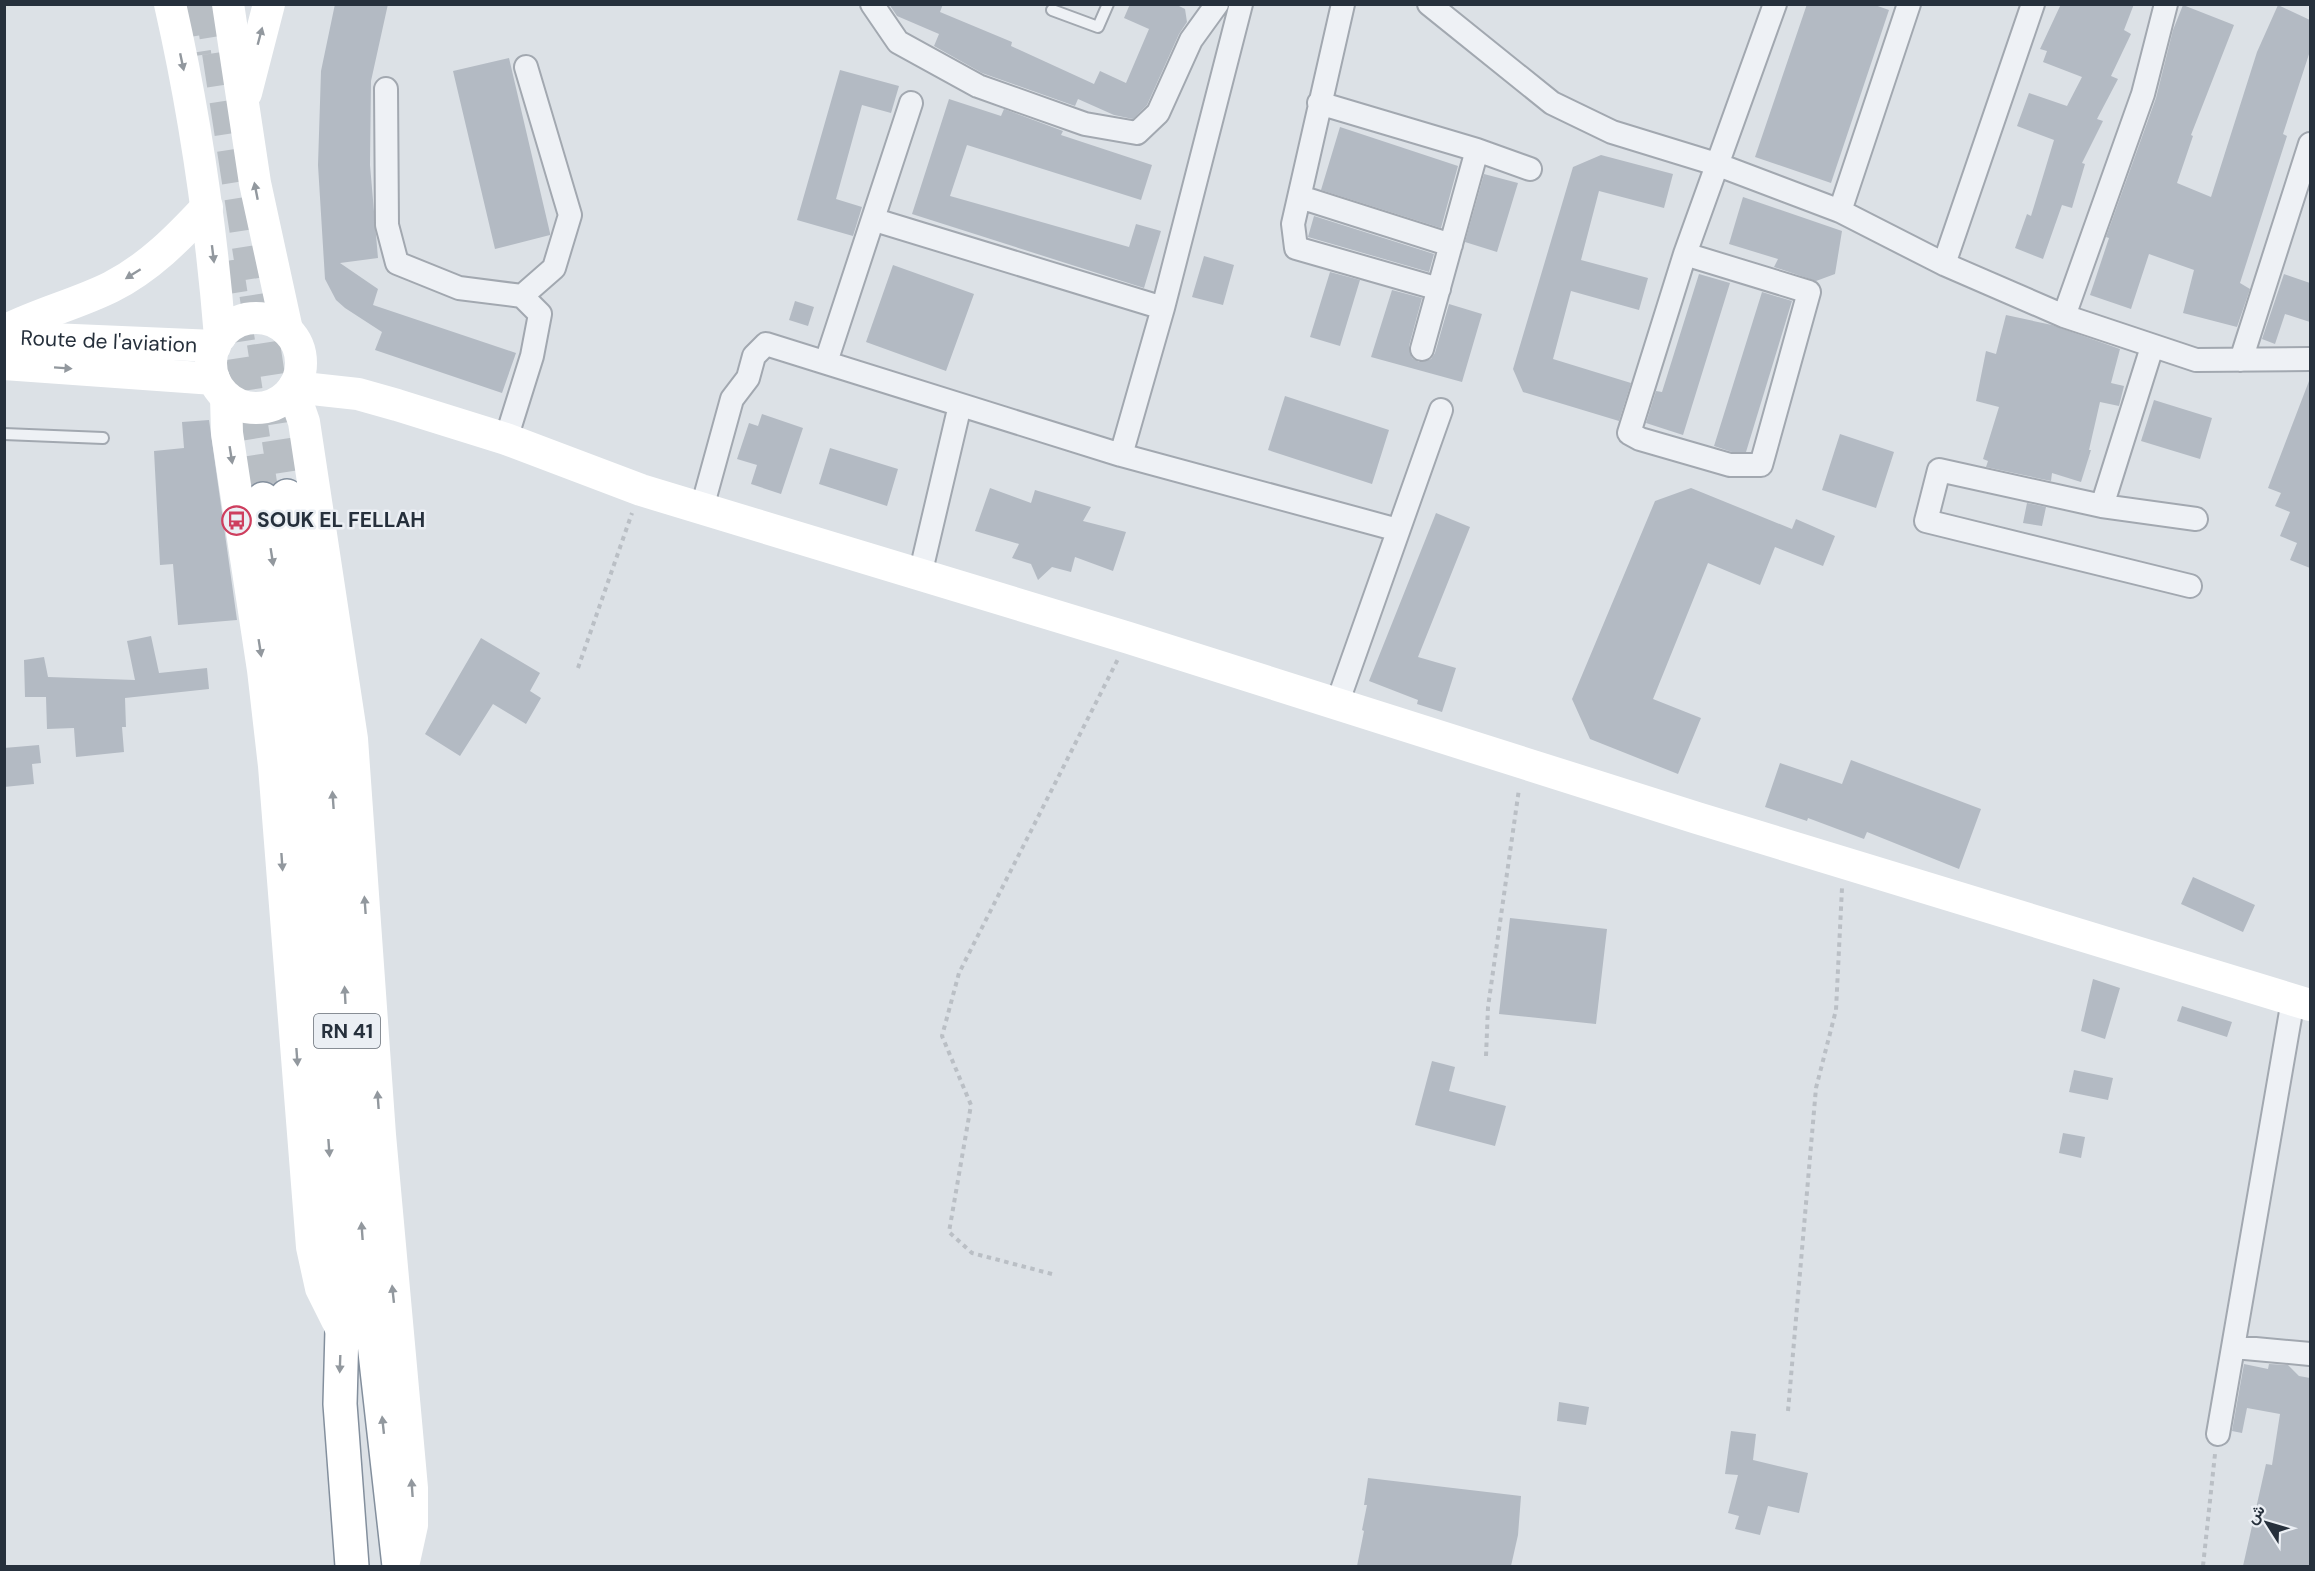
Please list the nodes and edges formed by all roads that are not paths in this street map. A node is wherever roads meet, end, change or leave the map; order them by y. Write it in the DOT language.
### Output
graph roads {
  1 [pos="170,4"];
  2 [pos="228,4"];
  3 [pos="269,4"];
  4 [pos="872,4"];
  5 [pos="1108,4"];
  6 [pos="1217,4"];
  7 [pos="1242,4"];
  8 [pos="1343,4"];
  9 [pos="1430,4"];
  10 [pos="1774,4"];
  11 [pos="1909,4"];
  12 [pos="2033,4"];
  13 [pos="2166,4"];
  14 [pos="1052,10"];
  15 [pos="526,67"];
  16 [pos="386,89"];
  17 [pos="911,103"];
  18 [pos="1319,103"];
  19 [pos="242,109"];
  20 [pos="2310,144"];
  21 [pos="1477,150"];
  22 [pos="1716,164"];
  23 [pos="1530,169"];
  24 [pos="1300,197"];
  25 [pos="207,207"];
  26 [pos="1840,211"];
  27 [pos="875,220"];
  28 [pos="1451,245"];
  29 [pos="1685,254"];
  30 [pos="1944,264"];
  31 [pos="1438,289"];
  32 [pos="522,296"];
  33 [pos="1163,308"];
  34 [pos="2064,315"];
  35 [pos="4,331"];
  36 [pos="4,337"];
  37 [pos="293,339"];
  38 [pos="217,342"];
  39 [pos="2152,347"];
  40 [pos="1422,349"];
  41 [pos="2310,359"];
  42 [pos="2241,360"];
  43 [pos="826,362"];
  44 [pos="4,364"];
  45 [pos="220,388"];
  46 [pos="293,388"];
  47 [pos="397,405"];
  48 [pos="960,405"];
  49 [pos="1441,410"];
  50 [pos="4,434"];
  51 [pos="103,438"];
  52 [pos="506,440"];
  53 [pos="1120,455"];
  54 [pos="2102,506"];
  55 [pos="702,508"];
  56 [pos="2196,519"];
  57 [pos="1398,531"];
  58 [pos="920,575"];
  59 [pos="2190,586"];
  60 [pos="1337,704"];
  61 [pos="2302,1002"];
  62 [pos="342,1330"];
  63 [pos="2235,1347"];
  64 [pos="2310,1354"];
  65 [pos="2218,1434"];
  66 [pos="352,1566"];
  67 [pos="401,1566"];
  1 -- 25 [label="main road, one-way"];
  2 -- 19 [label="main road"];
  19 -- 3 [label="main road, one-way"];
  4 -- 6 [label="street"];
  5 -- 14 [label="lane"];
  7 -- 33 [label="street"];
  8 -- 18 [label="street"];
  9 -- 22 [label="street"];
  10 -- 22 [label="street"];
  11 -- 26 [label="street"];
  12 -- 30 [label="street"];
  13 -- 34 [label="street"];
  15 -- 32 [label="street"];
  16 -- 32 [label="street"];
  17 -- 27 [label="street"];
  18 -- 21 [label="street"];
  18 -- 24 [label="street"];
  37 -- 19 [label="main road, one-way"];
  20 -- 42 [label="street"];
  21 -- 23 [label="street"];
  21 -- 28 [label="street"];
  22 -- 26 [label="street"];
  22 -- 29 [label="street"];
  24 -- 28 [label="street"];
  24 -- 31 [label="street"];
  25 -- 35 [label="main road, one-way"];
  25 -- 38 [label="main road, one-way"];
  26 -- 30 [label="street"];
  27 -- 33 [label="street"];
  27 -- 43 [label="street"];
  28 -- 31 [label="street"];
  29 -- 29 [label="street"];
  30 -- 34 [label="street"];
  31 -- 40 [label="street"];
  32 -- 52 [label="street"];
  33 -- 53 [label="street"];
  34 -- 39 [label="street"];
  36 -- 38 [label="main road, Route de l'aviation"];
  37 -- 38 [label="main road"];
  37 -- 46 [label="main road"];
  37 -- 47 [label="main road"];
  38 -- 45 [label="main road"];
  39 -- 42 [label="street"];
  39 -- 54 [label="street"];
  41 -- 42 [label="street"];
  43 -- 48 [label="street"];
  43 -- 55 [label="street"];
  44 -- 45 [label="main road, one-way"];
  45 -- 46 [label="main road"];
  45 -- 62 [label="main road, one-way"];
  46 -- 47 [label="main road"];
  67 -- 46 [label="main road, one-way"];
  47 -- 52 [label="main road"];
  48 -- 53 [label="street"];
  48 -- 58 [label="street"];
  49 -- 57 [label="street"];
  50 -- 51 [label="lane"];
  52 -- 55 [label="main road"];
  53 -- 57 [label="street"];
  54 -- 56 [label="street"];
  54 -- 59 [label="street"];
  55 -- 58 [label="main road"];
  57 -- 60 [label="street"];
  58 -- 60 [label="main road"];
  60 -- 61 [label="main road"];
  61 -- 63 [label="street"];
  62 -- 66 [label="highway, RN 41, one-way"];
  67 -- 62 [label="highway, RN 41, one-way"];
  63 -- 64 [label="street"];
  63 -- 65 [label="street"];
}
